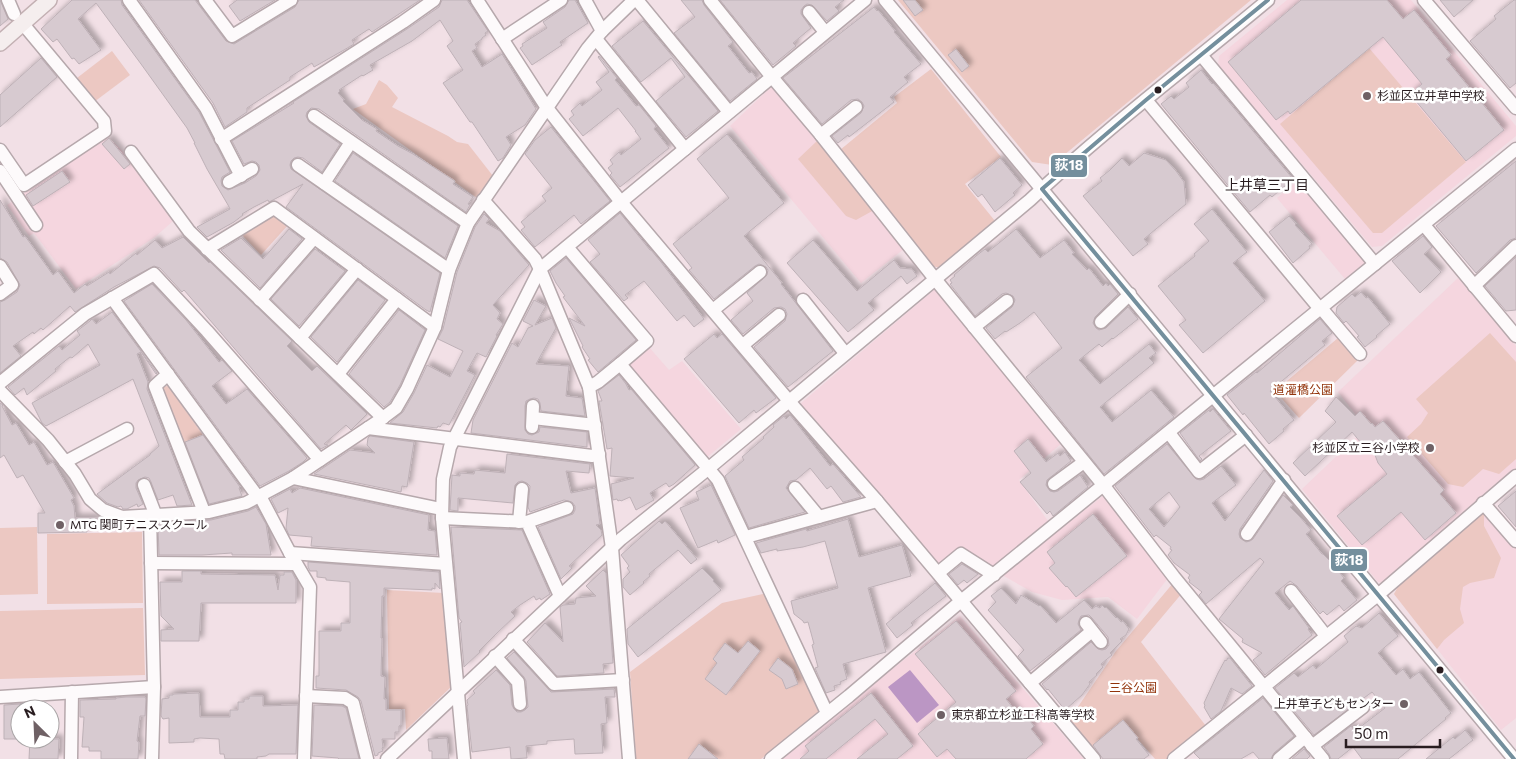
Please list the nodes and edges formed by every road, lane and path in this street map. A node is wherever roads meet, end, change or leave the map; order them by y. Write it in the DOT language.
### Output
graph roads {
  1 [pos="8,0"];
  2 [pos="49,0"];
  3 [pos="129,0"];
  4 [pos="205,0"];
  5 [pos="291,0"];
  6 [pos="434,0"];
  7 [pos="477,0"];
  8 [pos="561,0"];
  9 [pos="585,0"];
  10 [pos="636,0"];
  11 [pos="710,0"];
  12 [pos="865,0"];
  13 [pos="885,0"];
  14 [pos="1268,0"];
  15 [pos="1424,0"];
  16 [pos="809,12"];
  17 [pos="19,19"];
  18 [pos="825,32"];
  19 [pos="599,35"];
  20 [pos="502,39"];
  21 [pos="0,43"];
  22 [pos="1202,55"];
  23 [pos="772,78"];
  24 [pos="1146,100"];
  25 [pos="856,107"];
  26 [pos="547,108"];
  27 [pos="1516,108"];
  28 [pos="729,112"];
  29 [pos="314,116"];
  30 [pos="821,135"];
  31 [pos="221,139"];
  32 [pos="351,142"];
  33 [pos="1516,148"];
  34 [pos="685,149"];
  35 [pos="0,150"];
  36 [pos="131,152"];
  37 [pos="298,165"];
  38 [pos="0,172"];
  39 [pos="229,182"];
  40 [pos="324,183"];
  41 [pos="1042,189"];
  42 [pos="484,200"];
  43 [pos="621,202"];
  44 [pos="468,223"];
  45 [pos="36,225"];
  46 [pos="1424,225"];
  47 [pos="314,238"];
  48 [pos="1516,246"];
  49 [pos="567,247"];
  50 [pos="207,250"];
  51 [pos="1375,264"];
  52 [pos="0,266"];
  53 [pos="356,269"];
  54 [pos="540,269"];
  55 [pos="449,270"];
  56 [pos="760,272"];
  57 [pos="935,279"];
  58 [pos="1474,286"];
  59 [pos="0,294"];
  60 [pos="1130,294"];
  61 [pos="112,298"];
  62 [pos="397,299"];
  63 [pos="260,300"];
  64 [pos="803,300"];
  65 [pos="1007,300"];
  66 [pos="1320,309"];
  67 [pos="713,310"];
  68 [pos="779,315"];
  69 [pos="1101,322"];
  70 [pos="435,327"];
  71 [pos="974,327"];
  72 [pos="1516,336"];
  73 [pos="300,338"];
  74 [pos="742,345"];
  75 [pos="845,353"];
  76 [pos="1360,354"];
  77 [pos="620,364"];
  78 [pos="168,374"];
  79 [pos="338,374"];
  80 [pos="0,383"];
  81 [pos="589,387"];
  82 [pos="0,391"];
  83 [pos="1213,396"];
  84 [pos="789,400"];
  85 [pos="533,417"];
  86 [pos="383,418"];
  87 [pos="595,425"];
  88 [pos="368,428"];
  89 [pos="127,429"];
  90 [pos="1168,433"];
  91 [pos="1246,435"];
  92 [pos="454,439"];
  93 [pos="599,454"];
  94 [pos="320,460"];
  95 [pos="65,462"];
  96 [pos="1084,462"];
  97 [pos="709,468"];
  98 [pos="1516,476"];
  99 [pos="294,478"];
  100 [pos="1284,480"];
  101 [pos="1054,484"];
  102 [pos="144,486"];
  103 [pos="1104,486"];
  104 [pos="795,488"];
  105 [pos="522,489"];
  106 [pos="259,497"];
  107 [pos="877,501"];
  108 [pos="1483,503"];
  109 [pos="567,508"];
  110 [pos="204,512"];
  111 [pos="442,514"];
  112 [pos="153,516"];
  113 [pos="819,517"];
  114 [pos="523,522"];
  115 [pos="1247,534"];
  116 [pos="746,537"];
  117 [pos="1516,542"];
  118 [pos="612,548"];
  119 [pos="293,558"];
  120 [pos="151,563"];
  121 [pos="446,564"];
  122 [pos="938,573"];
  123 [pos="994,575"];
  124 [pos="1291,591"];
  125 [pos="1379,594"];
  126 [pos="560,596"];
  127 [pos="961,601"];
  128 [pos="1326,636"];
  129 [pos="513,639"];
  130 [pos="1101,642"];
  131 [pos="495,656"];
  132 [pos="623,680"];
  133 [pos="1030,684"];
  134 [pos="1264,686"];
  135 [pos="154,687"];
  136 [pos="72,692"];
  137 [pos="458,693"];
  138 [pos="306,696"];
  139 [pos="0,697"];
  140 [pos="520,704"];
  141 [pos="1363,707"];
  142 [pos="828,713"];
  143 [pos="1309,741"];
  144 [pos="1189,754"];
  145 [pos="71,759"];
  146 [pos="152,759"];
  147 [pos="304,759"];
  148 [pos="367,759"];
  149 [pos="387,759"];
  150 [pos="464,759"];
  151 [pos="630,759"];
  152 [pos="771,759"];
  153 [pos="1094,759"];
  154 [pos="1174,759"];
  155 [pos="1279,759"];
  156 [pos="1323,759"];
  157 [pos="1514,759"];
  1 -- 17 [label="street"];
  2 -- 17 [label="main road"];
  3 -- 31 [label="street"];
  4 -- 5 [label="street"];
  6 -- 31 [label="street"];
  7 -- 20 [label="street"];
  8 -- 20 [label="street"];
  9 -- 19 [label="street"];
  10 -- 19 [label="street"];
  10 -- 28 [label="street"];
  11 -- 23 [label="street"];
  12 -- 18 [label="street"];
  13 -- 41 [label="street"];
  14 -- 22 [label="street"];
  15 -- 27 [label="street"];
  16 -- 18 [label="street"];
  17 -- 21 [label="main road"];
  17 -- 35 [label="street"];
  18 -- 23 [label="street"];
  19 -- 26 [label="street"];
  19 -- 34 [label="street"];
  20 -- 26 [label="street"];
  22 -- 24 [label="street"];
  22 -- 51 [label="street"];
  23 -- 28 [label="street"];
  23 -- 30 [label="street"];
  24 -- 41 [label="street"];
  24 -- 66 [label="street"];
  25 -- 30 [label="street"];
  26 -- 42 [label="street"];
  26 -- 43 [label="street"];
  28 -- 34 [label="street"];
  29 -- 32 [label="street"];
  30 -- 57 [label="street"];
  31 -- 39 [label="street"];
  32 -- 40 [label="street"];
  32 -- 44 [label="street"];
  33 -- 46 [label="street"];
  34 -- 43 [label="street"];
  36 -- 50 [label="street"];
  37 -- 40 [label="street"];
  38 -- 45 [label="street"];
  40 -- 55 [label="street"];
  41 -- 57 [label="street"];
  41 -- 60 [label="street"];
  42 -- 44 [label="street"];
  42 -- 54 [label="street"];
  43 -- 49 [label="street"];
  43 -- 67 [label="street"];
  44 -- 55 [label="street"];
  46 -- 51 [label="street"];
  46 -- 58 [label="street"];
  47 -- 50 [label="street"];
  47 -- 53 [label="street"];
  47 -- 63 [label="street"];
  48 -- 58 [label="street"];
  49 -- 54 [label="street"];
  49 -- 77 [label="street"];
  50 -- 63 [label="street"];
  51 -- 66 [label="street"];
  52 -- 59 [label="street"];
  53 -- 62 [label="street"];
  53 -- 73 [label="street"];
  54 -- 81 [label="street"];
  54 -- 92 [label="street"];
  55 -- 70 [label="street"];
  56 -- 67 [label="street"];
  57 -- 71 [label="street"];
  57 -- 75 [label="street"];
  58 -- 72 [label="street"];
  60 -- 69 [label="street"];
  60 -- 83 [label="street"];
  61 -- 78 [label="street"];
  61 -- 80 [label="street"];
  61 -- 94 [label="street"];
  62 -- 70 [label="street"];
  62 -- 79 [label="street"];
  63 -- 73 [label="street"];
  64 -- 75 [label="street"];
  65 -- 71 [label="street"];
  66 -- 76 [label="street"];
  66 -- 83 [label="street"];
  67 -- 74 [label="street"];
  68 -- 74 [label="street"];
  70 -- 86 [label="street"];
  71 -- 96 [label="street"];
  73 -- 79 [label="street"];
  74 -- 84 [label="street"];
  75 -- 84 [label="street"];
  77 -- 81 [label="street"];
  77 -- 97 [label="street"];
  78 -- 106 [label="street"];
  78 -- 110 [label="street"];
  79 -- 86 [label="street"];
  81 -- 87 [label="street"];
  82 -- 95 [label="street"];
  83 -- 90 [label="street"];
  83 -- 91 [label="street"];
  84 -- 97 [label="street"];
  84 -- 107 [label="street"];
  85 -- 87 [label="street"];
  86 -- 88 [label="street"];
  87 -- 93 [label="street"];
  88 -- 92 [label="street"];
  88 -- 94 [label="street"];
  89 -- 95 [label="street"];
  90 -- 91 [label="street"];
  90 -- 103 [label="street"];
  91 -- 100 [label="street"];
  92 -- 93 [label="street"];
  92 -- 111 [label="street"];
  93 -- 118 [label="street"];
  94 -- 99 [label="street"];
  95 -- 112 [label="street"];
  96 -- 101 [label="street"];
  96 -- 103 [label="street"];
  97 -- 116 [label="street"];
  97 -- 118 [label="street"];
  98 -- 108 [label="street"];
  99 -- 106 [label="street"];
  99 -- 111 [label="street"];
  100 -- 115 [label="street"];
  100 -- 125 [label="street"];
  102 -- 112 [label="street"];
  103 -- 123 [label="street"];
  103 -- 134 [label="street"];
  104 -- 113 [label="street"];
  105 -- 114 [label="street"];
  106 -- 110 [label="street"];
  106 -- 119 [label="street"];
  107 -- 113 [label="street"];
  107 -- 122 [label="street"];
  108 -- 117 [label="street"];
  108 -- 125 [label="street"];
  109 -- 114 [label="street"];
  110 -- 112 [label="street"];
  111 -- 114 [label="street"];
  111 -- 121 [label="street"];
  112 -- 120 [label="street"];
  113 -- 116 [label="street"];
  114 -- 126 [label="street"];
  116 -- 142 [label="street"];
  118 -- 126 [label="street"];
  118 -- 132 [label="street"];
  119 -- 120 [label="street"];
  119 -- 121 [label="street"];
  119 -- 138 [label="street"];
  120 -- 135 [label="street"];
  121 -- 137 [label="street"];
  122 -- 123 [label="street"];
  122 -- 127 [label="street"];
  123 -- 127 [label="street"];
  124 -- 128 [label="street"];
  125 -- 128 [label="street"];
  125 -- 157 [label="street"];
  126 -- 129 [label="street"];
  127 -- 133 [label="street"];
  127 -- 142 [label="street"];
  128 -- 134 [label="street"];
  129 -- 131 [label="street"];
  129 -- 132 [label="street"];
  130 -- 133 [label="street"];
  131 -- 137 [label="street"];
  131 -- 140 [label="street"];
  132 -- 151 [label="street"];
  133 -- 153 [label="street"];
  134 -- 143 [label="street"];
  134 -- 144 [label="street"];
  135 -- 136 [label="street"];
  135 -- 146 [label="street"];
  136 -- 139 [label="street"];
  136 -- 145 [label="street"];
  137 -- 149 [label="street"];
  137 -- 150 [label="street"];
  138 -- 147 [label="street"];
  138 -- 148 [label="street"];
  141 -- 143 [label="street"];
  142 -- 152 [label="street"];
  143 -- 155 [label="street"];
  143 -- 156 [label="street"];
  144 -- 154 [label="street"];
}
